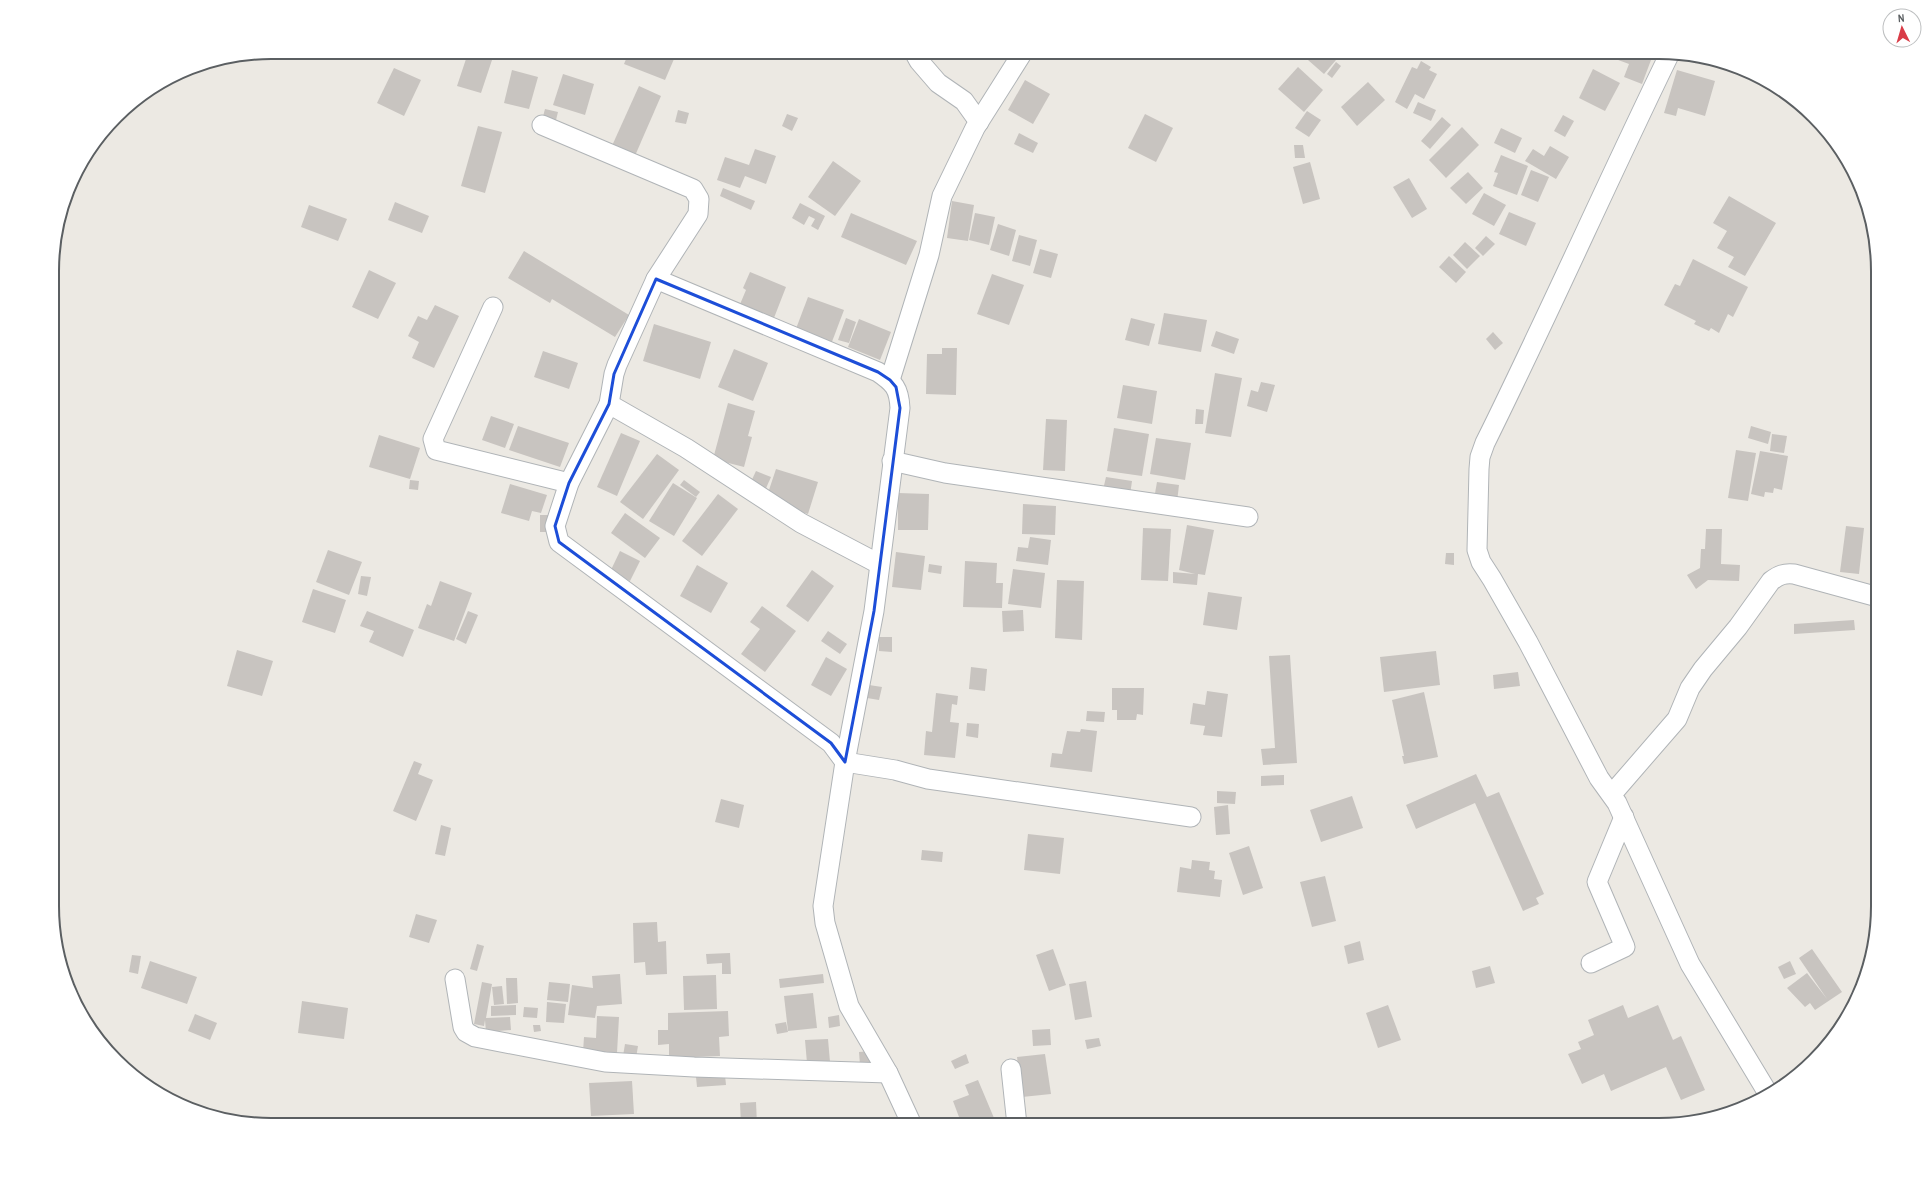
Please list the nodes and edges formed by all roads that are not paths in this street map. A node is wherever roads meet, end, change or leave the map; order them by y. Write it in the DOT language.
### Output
graph roads {
  1 [pos="918,59"];
  2 [pos="1019,59"];
  3 [pos="1667,59"];
  4 [pos="979,122"];
  5 [pos="542,125"];
  6 [pos="656,279"];
  7 [pos="493,307"];
  8 [pos="890,380"];
  9 [pos="609,404"];
  10 [pos="892,462"];
  11 [pos="568,483"];
  12 [pos="1248,517"];
  13 [pos="879,564"];
  14 [pos="1871,595"];
  15 [pos="845,762"];
  16 [pos="1612,794"];
  17 [pos="1191,817"];
  18 [pos="1624,817"];
  19 [pos="1591,963"];
  20 [pos="455,979"];
  21 [pos="1011,1069"];
  22 [pos="888,1073"];
  23 [pos="1766,1090"];
  24 [pos="909,1118"];
  25 [pos="1016,1118"];
  1 -- 4 [label="street"];
  2 -- 4 [label="street"];
  3 -- 16 [label="street"];
  4 -- 8 [label="street"];
  5 -- 6 [label="street"];
  6 -- 8 [label="street"];
  6 -- 9 [label="street"];
  7 -- 11 [label="street"];
  8 -- 10 [label="street"];
  9 -- 11 [label="street"];
  9 -- 13 [label="street"];
  10 -- 12 [label="street"];
  10 -- 13 [label="street"];
  11 -- 15 [label="street"];
  13 -- 15 [label="street"];
  14 -- 16 [label="street"];
  15 -- 17 [label="street"];
  15 -- 22 [label="street"];
  16 -- 18 [label="street"];
  18 -- 19 [label="street"];
  18 -- 23 [label="street"];
  20 -- 22 [label="street"];
  21 -- 25 [label="street"];
  22 -- 24 [label="street"];
}
